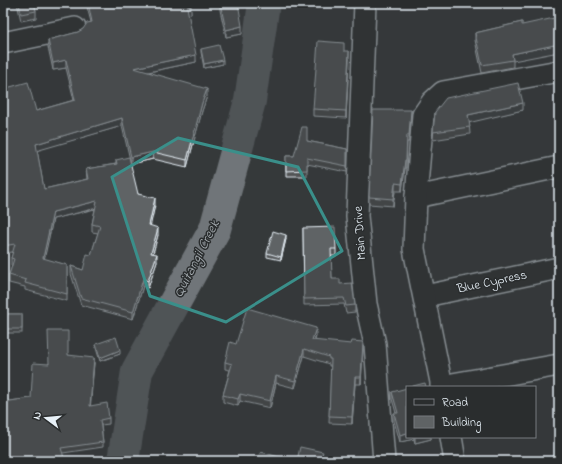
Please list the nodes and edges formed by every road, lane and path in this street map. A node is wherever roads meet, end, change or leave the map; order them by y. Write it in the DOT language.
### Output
graph roads {
  1 [pos="365,3"];
  2 [pos="75,28"];
  3 [pos="3,42"];
  4 [pos="559,71"];
  5 [pos="559,166"];
  6 [pos="416,197"];
  7 [pos="559,268"];
  8 [pos="425,296"];
  9 [pos="559,365"];
  10 [pos="442,386"];
  11 [pos="447,386"];
  12 [pos="451,438"];
  13 [pos="384,461"];
  14 [pos="455,461"];
  1 -- 13 [label="street, Main Drive"];
  2 -- 3 [label="street"];
  4 -- 6 [label="street"];
  5 -- 6 [label="street"];
  6 -- 8 [label="street"];
  7 -- 8 [label="street, Blue Cypress"];
  8 -- 10 [label="street"];
  9 -- 11 [label="street"];
  12 -- 14 [label="street"];
}
